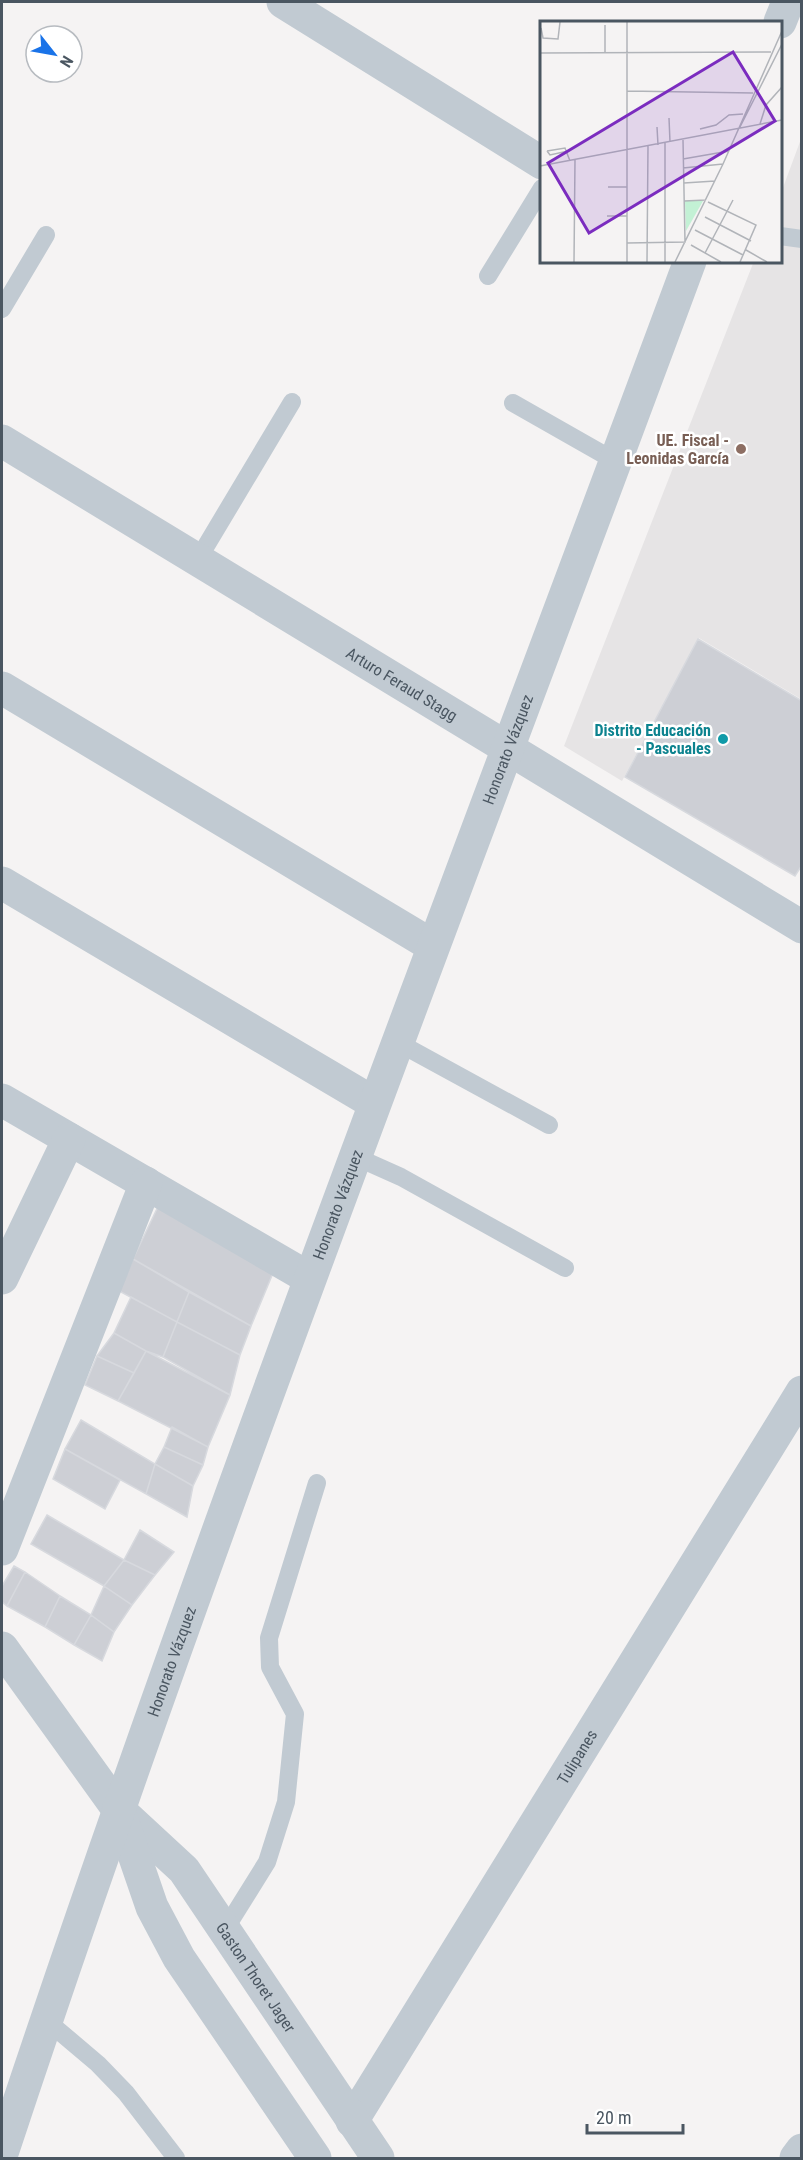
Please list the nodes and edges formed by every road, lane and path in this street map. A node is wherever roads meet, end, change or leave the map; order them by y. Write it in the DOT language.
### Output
graph roads {
  1 [pos="283,2"];
  2 [pos="788,2"];
  3 [pos="780,21"];
  4 [pos="540,162"];
  5 [pos="540,191"];
  6 [pos="46,234"];
  7 [pos="782,236"];
  8 [pos="801,239"];
  9 [pos="690,262"];
  10 [pos="489,276"];
  11 [pos="2,309"];
  12 [pos="292,402"];
  13 [pos="513,403"];
  14 [pos="2,441"];
  15 [pos="615,461"];
  16 [pos="197,561"];
  17 [pos="2,688"];
  18 [pos="507,751"];
  19 [pos="2,883"];
  20 [pos="801,927"];
  21 [pos="433,946"];
  22 [pos="397,1042"];
  23 [pos="2,1100"];
  24 [pos="374,1103"];
  25 [pos="549,1125"];
  26 [pos="69,1139"];
  27 [pos="354,1156"];
  28 [pos="146,1183"];
  29 [pos="565,1268"];
  30 [pos="2,1278"];
  31 [pos="309,1278"];
  32 [pos="801,1392"];
  33 [pos="317,1483"];
  34 [pos="2,1549"];
  35 [pos="2,1648"];
  36 [pos="118,1809"];
  37 [pos="224,1931"];
  38 [pos="46,2020"];
  39 [pos="352,2121"];
  40 [pos="801,2150"];
  41 [pos="2,2153"];
  42 [pos="176,2158"];
  43 [pos="315,2158"];
  44 [pos="378,2158"];
  45 [pos="796,2158"];
  1 -- 4 [label="street"];
  2 -- 3 [label="street"];
  5 -- 10 [label="lane"];
  6 -- 11 [label="lane"];
  7 -- 8 [label="lane"];
  9 -- 15 [label="street, Honorato Vázquez"];
  12 -- 16 [label="lane"];
  13 -- 15 [label="lane"];
  14 -- 16 [label="street, Arturo Feraud Stagg"];
  15 -- 18 [label="street, Honorato Vázquez"];
  16 -- 18 [label="street, Arturo Feraud Stagg"];
  17 -- 21 [label="street"];
  18 -- 20 [label="street, Arturo Feraud Stagg"];
  18 -- 21 [label="street, Honorato Vázquez"];
  19 -- 24 [label="street"];
  21 -- 22 [label="street, Honorato Vázquez"];
  22 -- 24 [label="street, Honorato Vázquez"];
  22 -- 25 [label="lane"];
  23 -- 26 [label="street"];
  24 -- 27 [label="street, Honorato Vázquez"];
  26 -- 28 [label="street"];
  26 -- 30 [label="street"];
  27 -- 29 [label="lane"];
  27 -- 31 [label="street, Honorato Vázquez"];
  28 -- 31 [label="street"];
  28 -- 34 [label="street"];
  31 -- 36 [label="street, Honorato Vázquez"];
  32 -- 39 [label="street, Tulipanes"];
  33 -- 37 [label="lane"];
  35 -- 36 [label="street, Gaston Thoret Jager"];
  36 -- 37 [label="street, Gaston Thoret Jager"];
  36 -- 38 [label="street, Honorato Vázquez"];
  36 -- 43 [label="street, Gaston Thoret Jager"];
  37 -- 39 [label="street, Gaston Thoret Jager"];
  38 -- 41 [label="street, Honorato Vázquez"];
  38 -- 42 [label="lane"];
  39 -- 44 [label="street, Gaston Thoret Jager"];
  40 -- 45 [label="street"];
}
